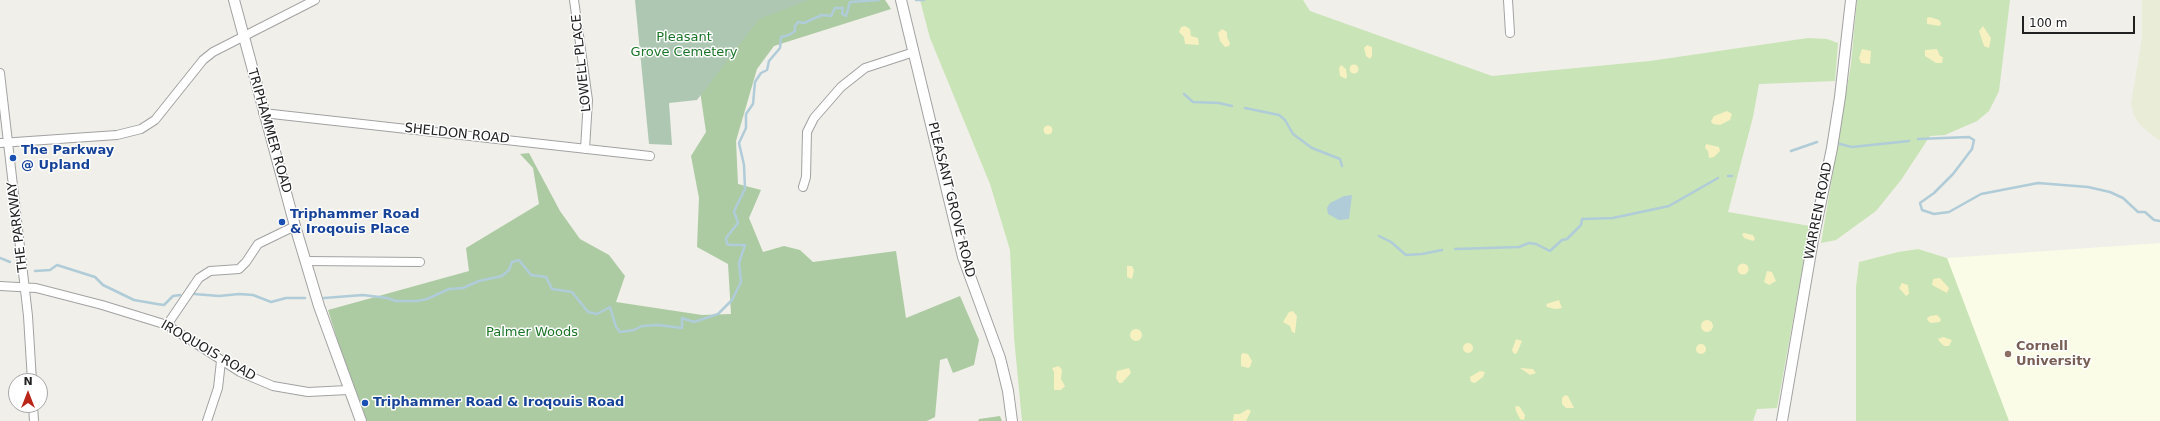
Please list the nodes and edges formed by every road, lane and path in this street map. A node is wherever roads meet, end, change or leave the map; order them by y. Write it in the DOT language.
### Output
graph roads {
  1 [pos="234,0"];
  2 [pos="315,0"];
  3 [pos="574,0"];
  4 [pos="901,0"];
  5 [pos="1508,0"];
  6 [pos="1851,0"];
  7 [pos="1510,33"];
  8 [pos="243,36"];
  9 [pos="914,52"];
  10 [pos="0,73"];
  11 [pos="264,112"];
  12 [pos="4,143"];
  13 [pos="585,149"];
  14 [pos="650,156"];
  15 [pos="803,187"];
  16 [pos="295,226"];
  17 [pos="306,261"];
  18 [pos="420,262"];
  19 [pos="0,286"];
  20 [pos="25,286"];
  21 [pos="167,325"];
  22 [pos="221,361"];
  23 [pos="31,373"];
  24 [pos="348,390"];
  25 [pos="207,421"];
  26 [pos="361,421"];
  27 [pos="1012,421"];
  28 [pos="1782,421"];
  1 -- 8 [label="street, TRIPHAMMER ROAD"];
  2 -- 8 [label="street"];
  3 -- 13 [label="street, LOWELL PLACE"];
  4 -- 9 [label="street, PLEASANT GROVE ROAD"];
  5 -- 7 [label="street"];
  6 -- 28 [label="street, WARREN ROAD"];
  8 -- 11 [label="street, TRIPHAMMER ROAD"];
  8 -- 12 [label="street"];
  9 -- 15 [label="street"];
  9 -- 27 [label="street, PLEASANT GROVE ROAD"];
  10 -- 12 [label="street, THE PARKWAY"];
  11 -- 13 [label="street, SHELDON ROAD"];
  11 -- 16 [label="street, TRIPHAMMER ROAD"];
  12 -- 20 [label="street, THE PARKWAY"];
  13 -- 14 [label="street, SHELDON ROAD"];
  16 -- 17 [label="street, TRIPHAMMER ROAD"];
  16 -- 21 [label="street"];
  17 -- 18 [label="street"];
  17 -- 24 [label="street, TRIPHAMMER ROAD"];
  19 -- 20 [label="street, IROQUOIS ROAD"];
  20 -- 21 [label="street, IROQUOIS ROAD"];
  20 -- 23 [label="street, THE PARKWAY"];
  21 -- 22 [label="street, IROQUOIS ROAD"];
  22 -- 24 [label="street, IROQUOIS ROAD"];
  22 -- 25 [label="street"];
  24 -- 26 [label="street, TRIPHAMMER ROAD"];
}
